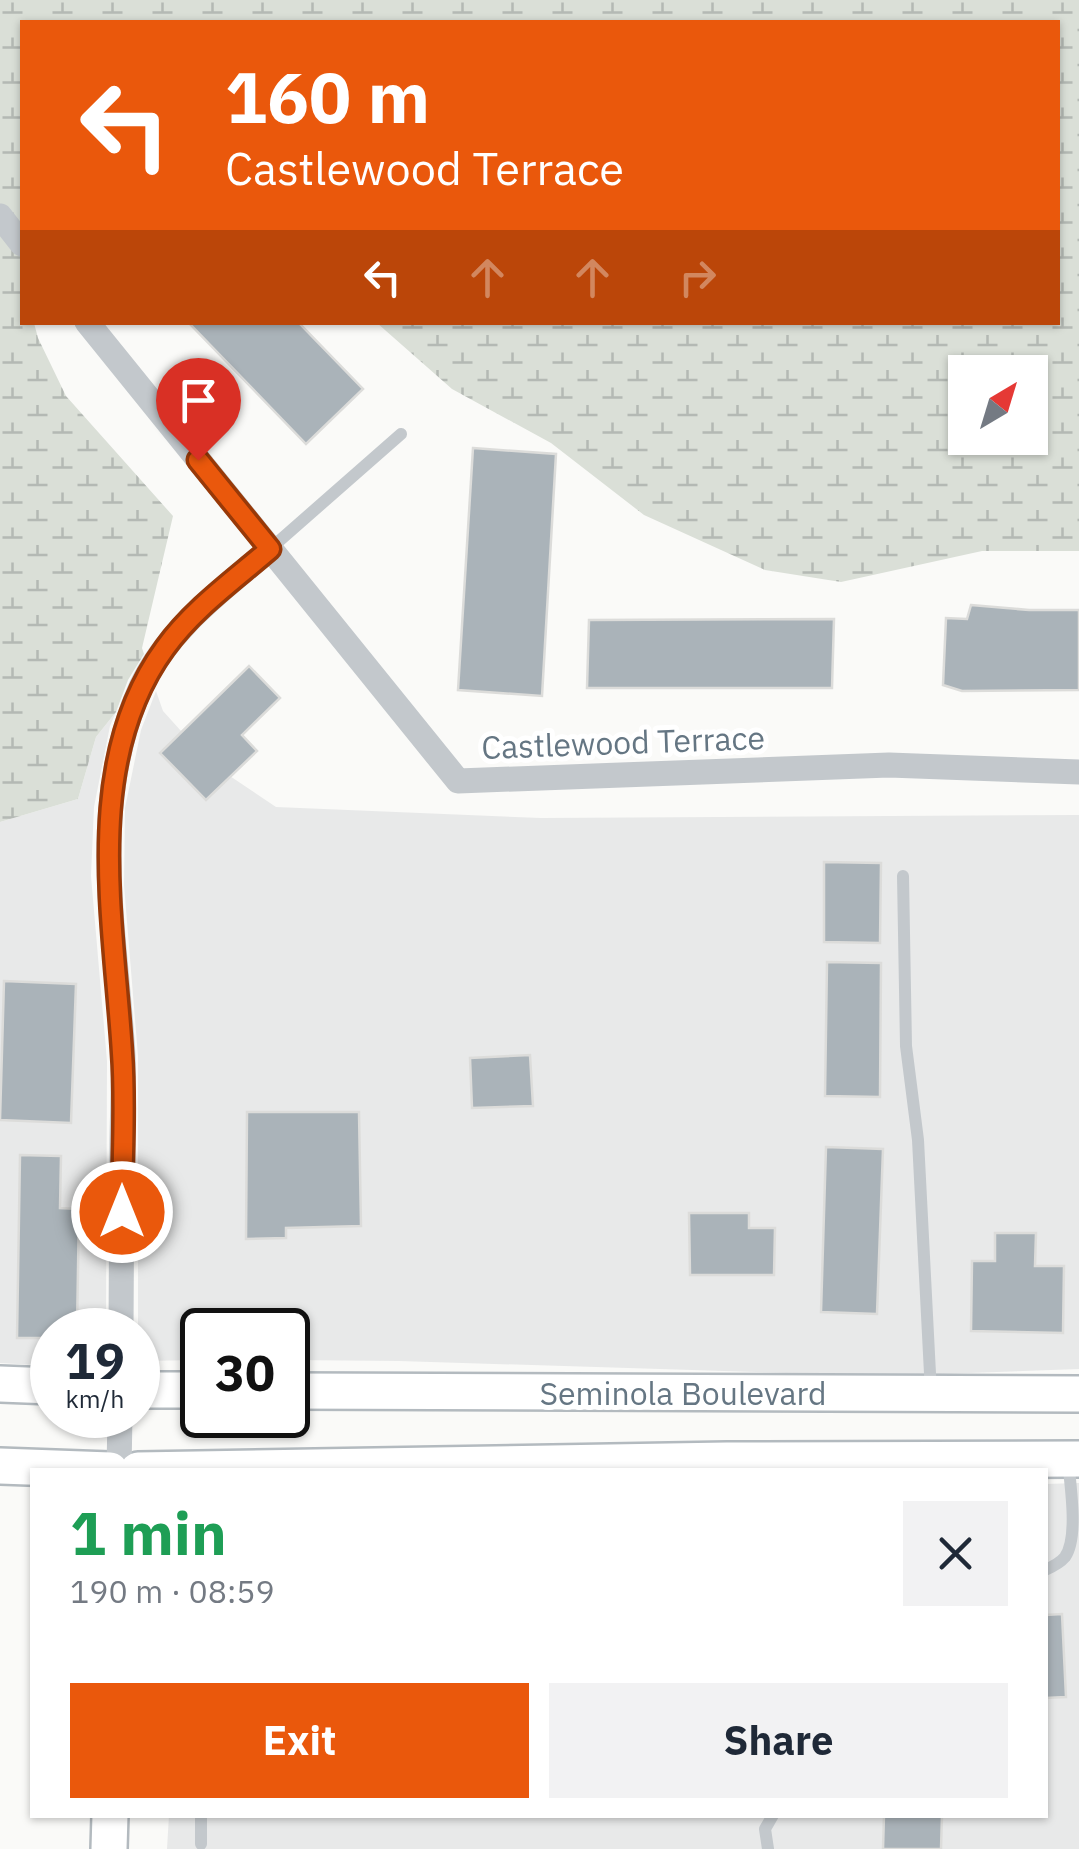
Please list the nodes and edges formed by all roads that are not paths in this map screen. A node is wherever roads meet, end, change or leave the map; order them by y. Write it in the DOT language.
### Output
graph roads {
  1 [pos="0,216"];
  2 [pos="20,241"];
  3 [pos="89,325"];
  4 [pos="402,434"];
  5 [pos="270,549"];
  6 [pos="1079,772"];
  7 [pos="903,876"];
  8 [pos="121,1308"];
  9 [pos="0,1384"];
  10 [pos="30,1385"];
  11 [pos="310,1391"];
  12 [pos="931,1394"];
  13 [pos="1079,1394"];
  14 [pos="119,1438"];
  15 [pos="1074,1459"];
  16 [pos="832,1465"];
  17 [pos="965,1465"];
  18 [pos="0,1466"];
  19 [pos="55,1468"];
  20 [pos="118,1468"];
  21 [pos="367,1468"];
  22 [pos="1048,1569"];
  23 [pos="110,1818"];
  24 [pos="201,1818"];
  25 [pos="771,1818"];
  26 [pos="202,1844"];
  27 [pos="109,1849"];
  28 [pos="768,1849"];
  1 -- 2 [label="street"];
  3 -- 5 [label="street, Castlewood Terrace"];
  4 -- 5 [label="lane"];
  5 -- 6 [label="street, Castlewood Terrace"];
  5 -- 8 [label="street"];
  7 -- 12 [label="lane"];
  9 -- 10 [label="main road"];
  11 -- 12 [label="main road, Seminola Boulevard"];
  12 -- 13 [label="main road, Seminola Boulevard"];
  14 -- 20 [label="street"];
  15 -- 17 [label="main road, Seminola Boulevard"];
  15 -- 22 [label="lane"];
  16 -- 17 [label="main road, Seminola Boulevard"];
  16 -- 21 [label="main road, Seminola Boulevard"];
  18 -- 19 [label="main road"];
  23 -- 27 [label="main road"];
  24 -- 26 [label="lane"];
  25 -- 28 [label="lane"];
}
